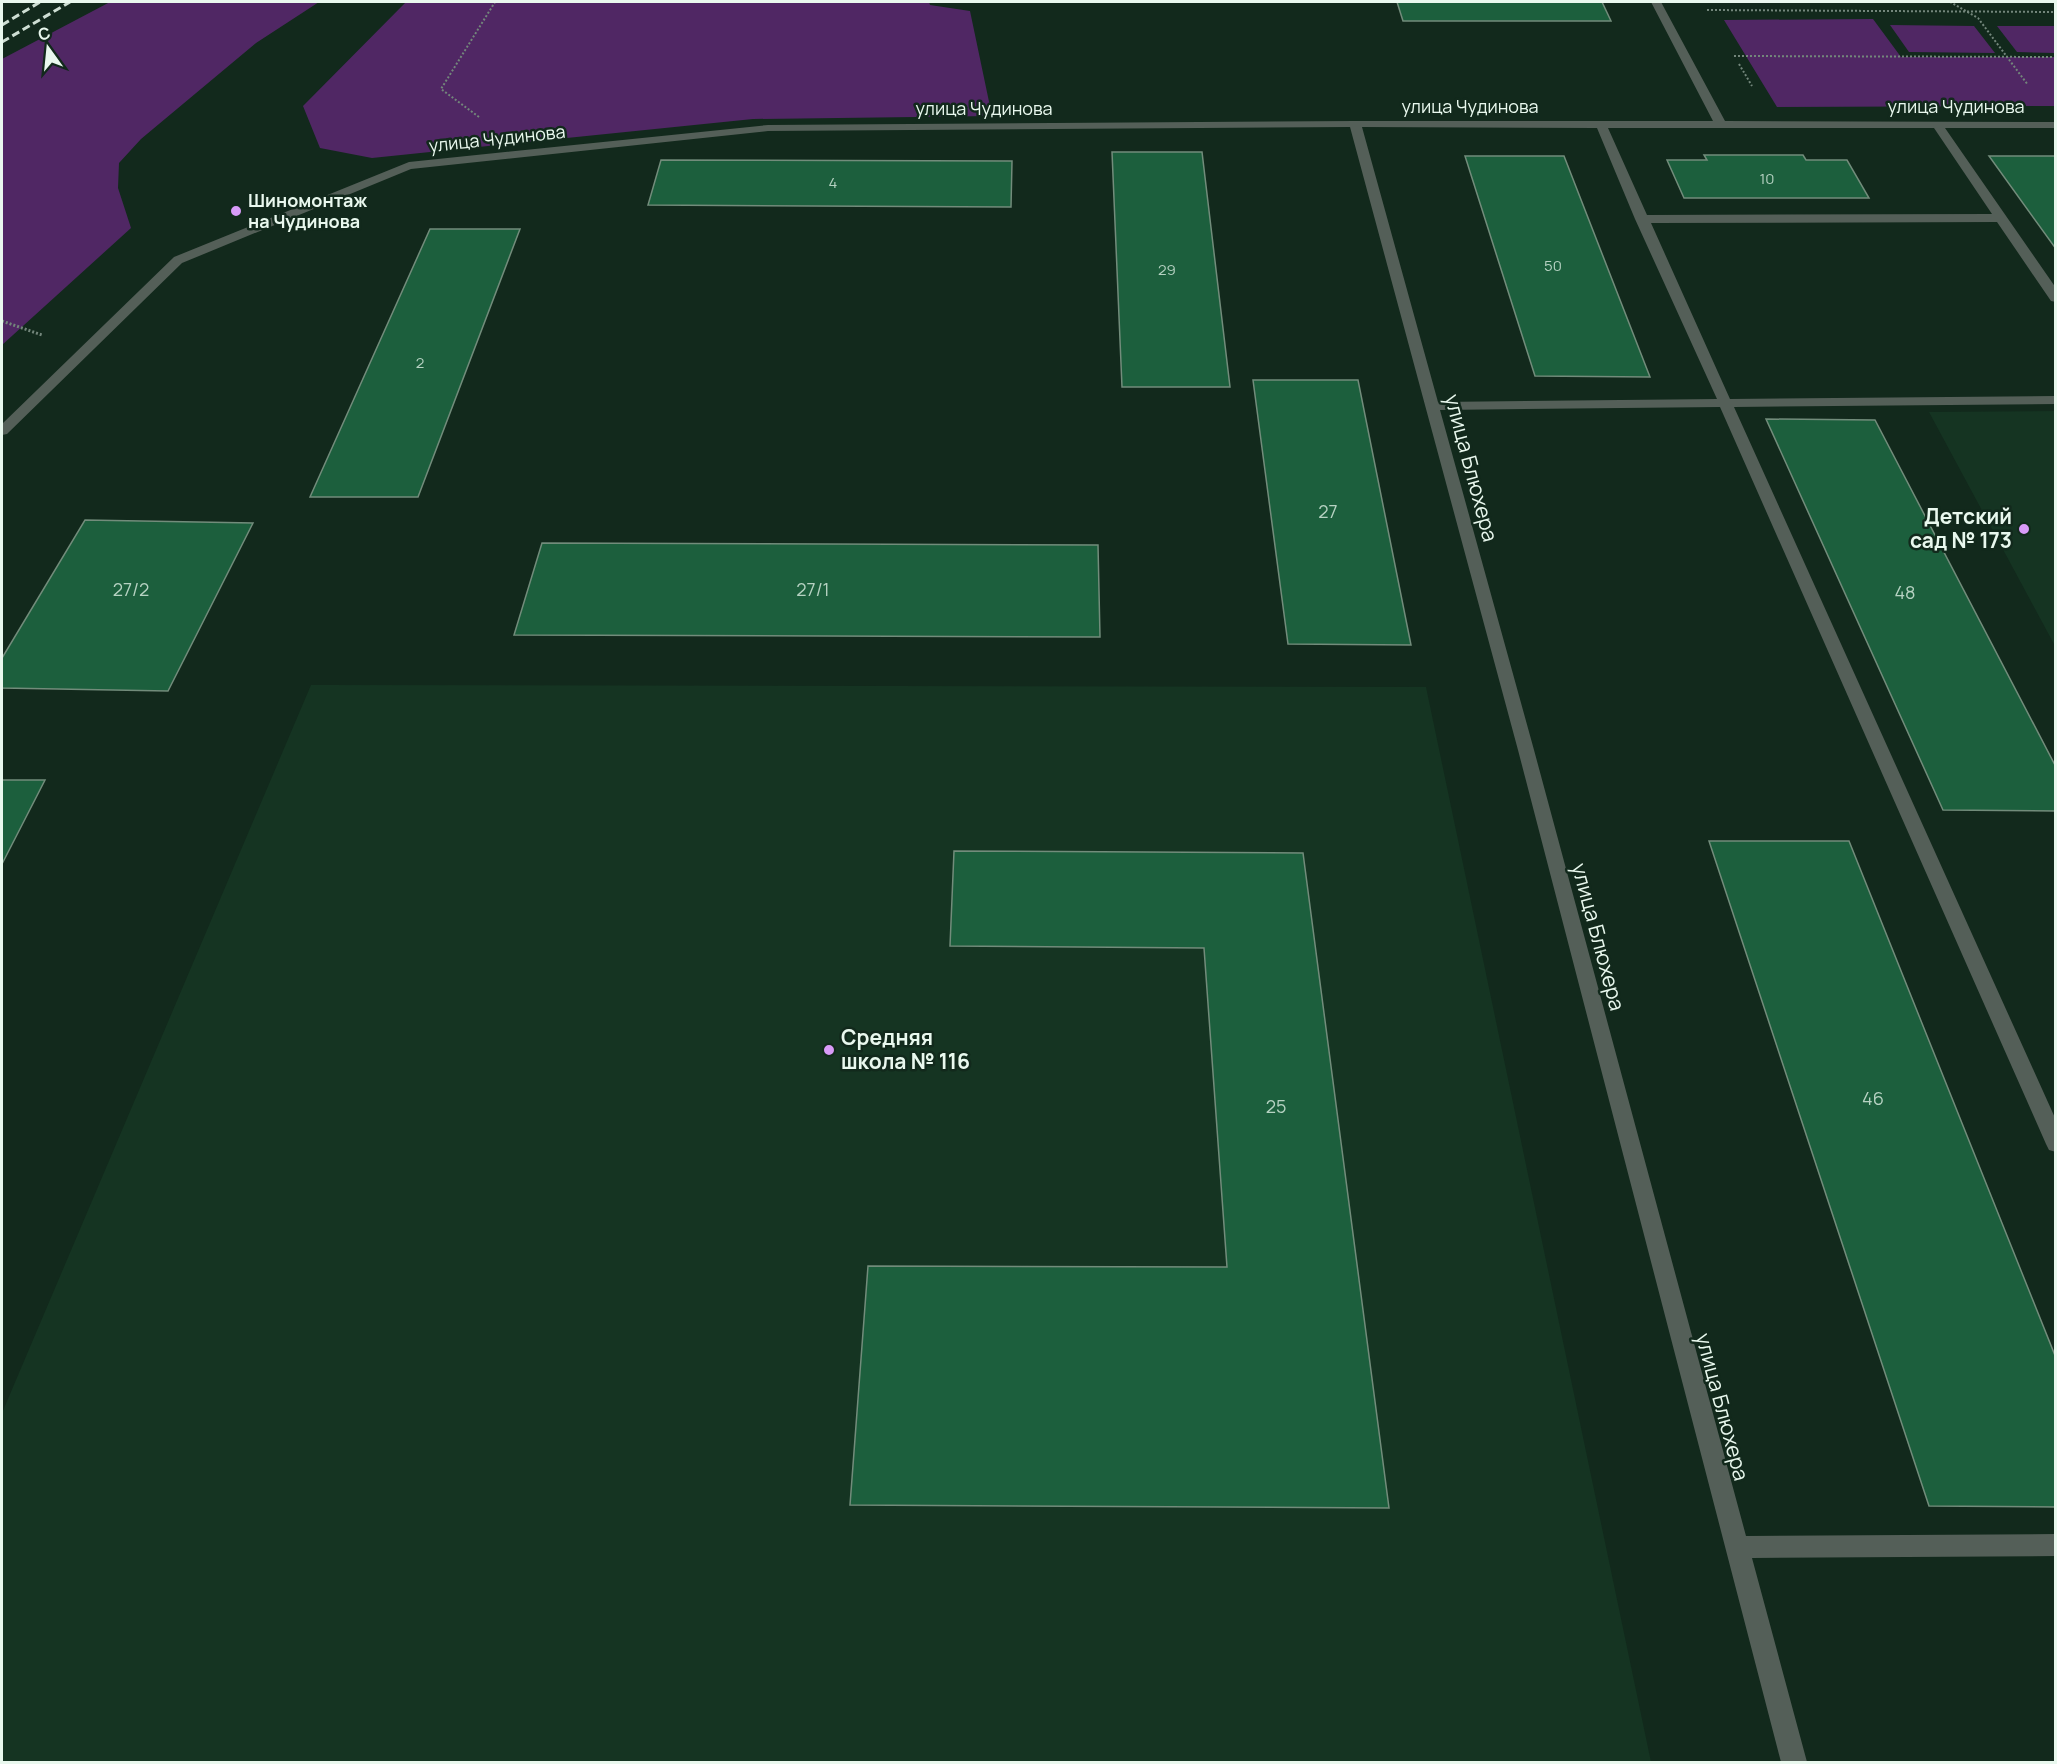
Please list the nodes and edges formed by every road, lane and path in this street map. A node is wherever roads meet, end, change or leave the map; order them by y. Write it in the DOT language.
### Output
graph roads {
  1 [pos="495,2"];
  2 [pos="1656,2"];
  3 [pos="1950,2"];
  4 [pos="1707,10"];
  5 [pos="1969,11"];
  6 [pos="2055,12"];
  7 [pos="1734,56"];
  8 [pos="2007,57"];
  9 [pos="2055,57"];
  10 [pos="2028,85"];
  11 [pos="1355,124"];
  12 [pos="1600,125"];
  13 [pos="1721,125"];
  14 [pos="1937,125"];
  15 [pos="2055,125"];
  16 [pos="528,153"];
  17 [pos="2001,218"];
  18 [pos="1641,219"];
  19 [pos="2055,298"];
  20 [pos="2,321"];
  21 [pos="34,332"];
  22 [pos="2055,400"];
  23 [pos="1724,404"];
  24 [pos="1431,406"];
  25 [pos="2,431"];
  26 [pos="2055,1144"];
  27 [pos="2055,1545"];
  28 [pos="1736,1547"];
  29 [pos="1794,1762"];
  1 -- 16 [label="path"];
  2 -- 13 [label="street"];
  3 -- 5 [label="path"];
  4 -- 5 [label="path"];
  5 -- 6 [label="path"];
  5 -- 8 [label="path"];
  7 -- 8 [label="path"];
  8 -- 9 [label="path"];
  8 -- 10 [label="path"];
  11 -- 12 [label="street, улица Чудинова"];
  11 -- 16 [label="street, улица Чудинова"];
  11 -- 24 [label="street, улица Блюхера"];
  12 -- 13 [label="street, улица Чудинова"];
  12 -- 18 [label="street"];
  13 -- 14 [label="street, улица Чудинова"];
  14 -- 15 [label="street, улица Чудинова"];
  14 -- 17 [label="street"];
  16 -- 25 [label="street, улица Чудинова"];
  17 -- 18 [label="street"];
  17 -- 19 [label="street"];
  18 -- 23 [label="street"];
  20 -- 21 [label="path"];
  22 -- 23 [label="street"];
  23 -- 24 [label="street"];
  23 -- 26 [label="street"];
  24 -- 28 [label="street, улица Блюхера"];
  27 -- 28 [label="street"];
  28 -- 29 [label="street, улица Блюхера"];
}
